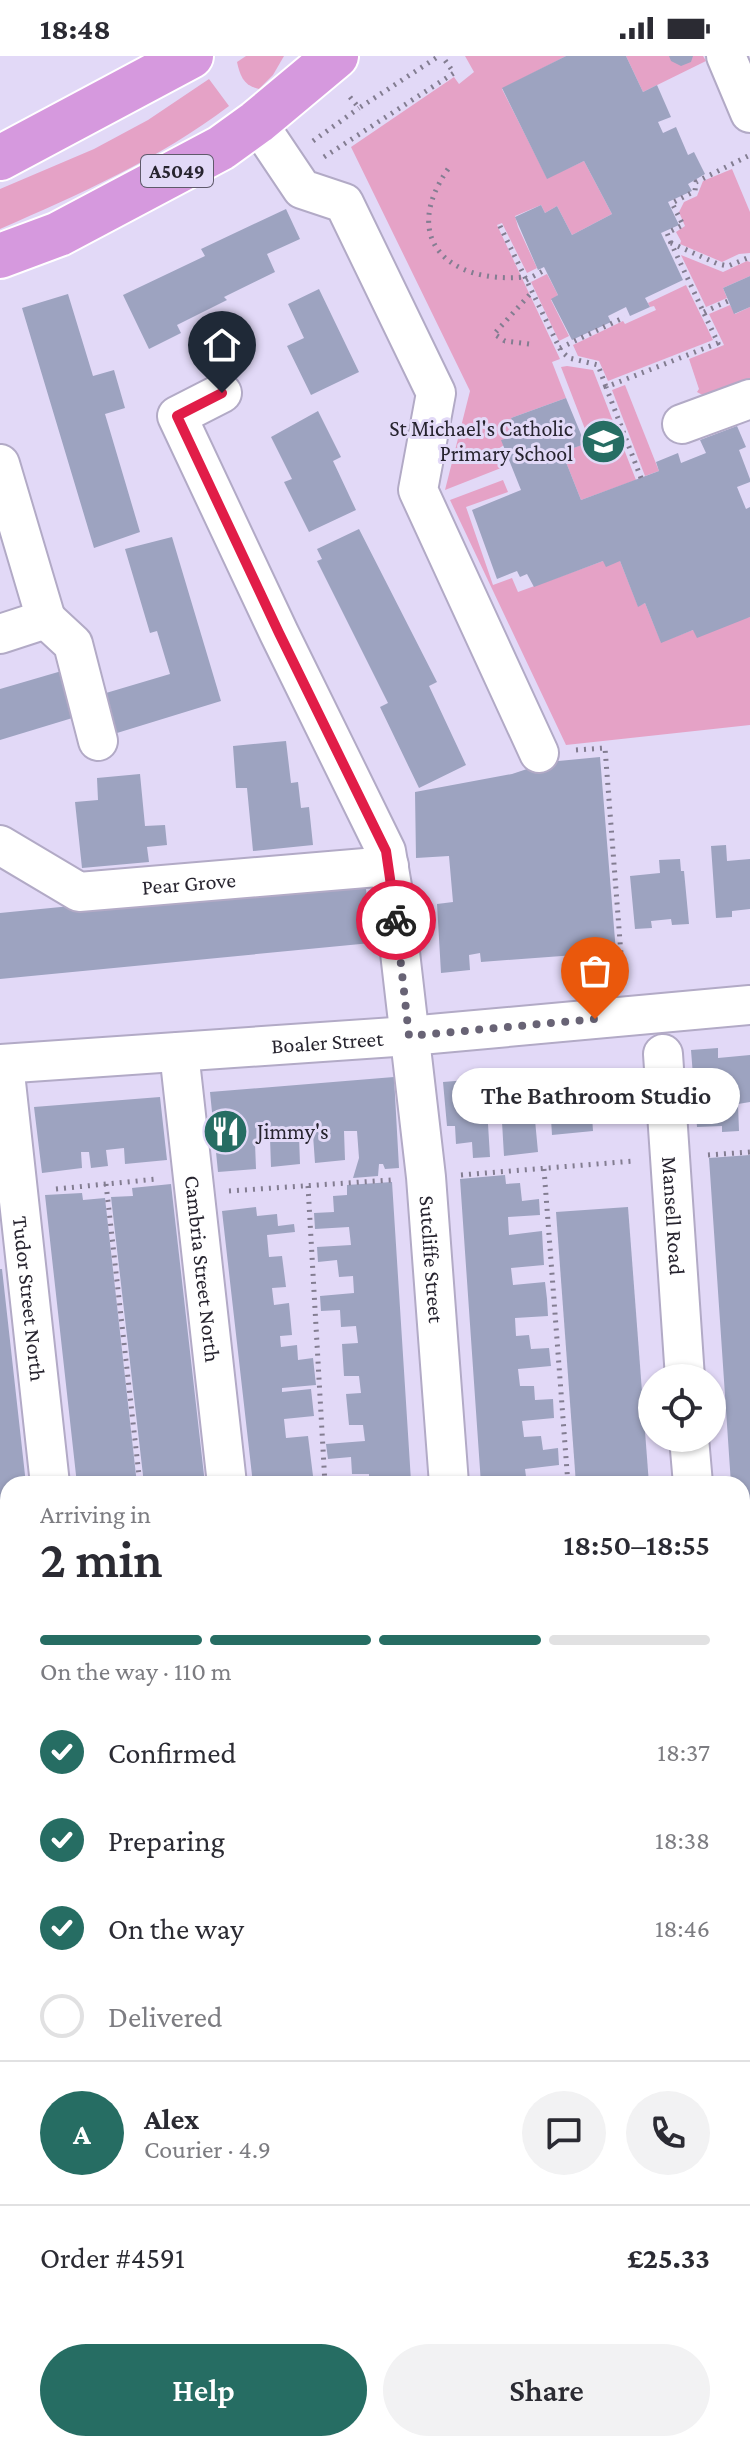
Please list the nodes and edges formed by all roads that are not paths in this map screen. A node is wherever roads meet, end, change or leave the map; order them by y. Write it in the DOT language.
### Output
graph roads {
  1 [pos="191,56"];
  2 [pos="726,56"];
  3 [pos="326,59"];
  4 [pos="750,113"];
  5 [pos="257,122"];
  6 [pos="0,158"];
  7 [pos="0,256"];
  8 [pos="222,393"];
  9 [pos="750,399"];
  10 [pos="682,424"];
  11 [pos="0,464"];
  12 [pos="46,619"];
  13 [pos="0,634"];
  14 [pos="98,741"];
  15 [pos="539,753"];
  16 [pos="0,845"];
  17 [pos="389,866"];
  18 [pos="750,1005"];
  19 [pos="409,1036"];
  20 [pos="179,1052"];
  21 [pos="663,1054"];
  22 [pos="2,1064"];
  23 [pos="684,1364"];
  24 [pos="690,1452"];
  25 [pos="49,1476"];
  26 [pos="226,1476"];
  27 [pos="448,1476"];
  28 [pos="692,1476"];
  1 -- 6 [label="highway"];
  2 -- 4 [label="street"];
  3 -- 5 [label="highway, A5049"];
  5 -- 7 [label="highway, A5049"];
  5 -- 15 [label="street"];
  8 -- 17 [label="street, Sutcliffe Street"];
  9 -- 10 [label="street"];
  11 -- 12 [label="street"];
  12 -- 13 [label="street"];
  12 -- 14 [label="street"];
  16 -- 17 [label="street, Pear Grove"];
  17 -- 19 [label="street, Sutcliffe Street"];
  18 -- 19 [label="street, Boaler Street"];
  19 -- 20 [label="street, Boaler Street"];
  19 -- 27 [label="street, Sutcliffe Street"];
  20 -- 22 [label="street, Boaler Street"];
  20 -- 26 [label="street, Cambria Street North"];
  21 -- 23 [label="street, Mansell Road"];
  22 -- 25 [label="street, Tudor Street North"];
  24 -- 28 [label="street"];
}
